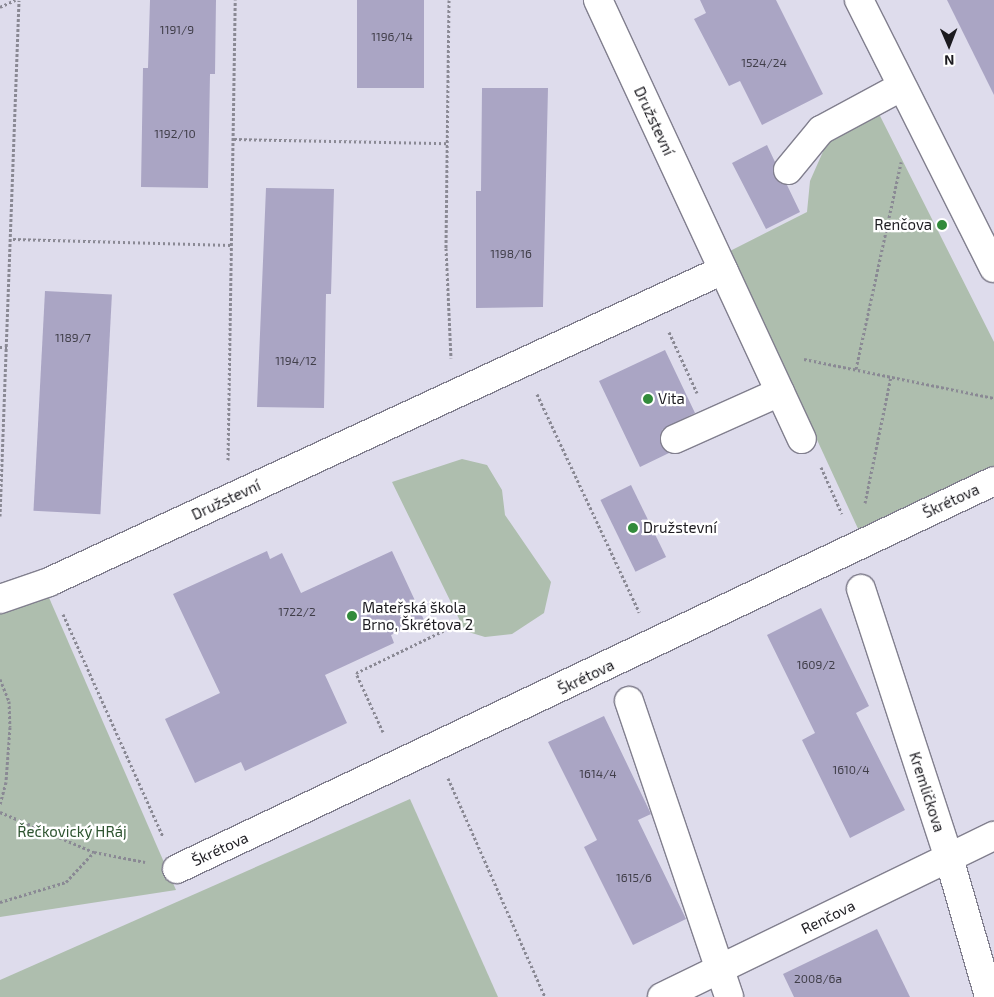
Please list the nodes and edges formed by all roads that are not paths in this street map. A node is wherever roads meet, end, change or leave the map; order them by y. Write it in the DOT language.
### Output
graph roads {
  1 [pos="598,0"];
  2 [pos="859,0"];
  3 [pos="907,99"];
  4 [pos="788,170"];
  5 [pos="994,268"];
  6 [pos="723,270"];
  7 [pos="780,392"];
  8 [pos="675,439"];
  9 [pos="802,439"];
  10 [pos="994,481"];
  11 [pos="861,589"];
  12 [pos="0,599"];
  13 [pos="628,701"];
  14 [pos="994,836"];
  15 [pos="949,858"];
  16 [pos="178,869"];
  17 [pos="720,970"];
  18 [pos="662,997"];
  19 [pos="729,997"];
  20 [pos="988,997"];
  1 -- 6 [label="street, Družstevní"];
  2 -- 3 [label="street"];
  3 -- 4 [label="street"];
  3 -- 5 [label="street"];
  6 -- 7 [label="street, Družstevní"];
  6 -- 12 [label="street, Družstevní"];
  7 -- 8 [label="street"];
  7 -- 9 [label="street, Družstevní"];
  10 -- 16 [label="street, Škrétova"];
  11 -- 15 [label="street, Kremličkova"];
  13 -- 17 [label="street"];
  14 -- 15 [label="street, Renčova"];
  15 -- 17 [label="street, Renčova"];
  15 -- 20 [label="street, Kremličkova"];
  17 -- 18 [label="street, Renčova"];
  17 -- 19 [label="street"];
}
